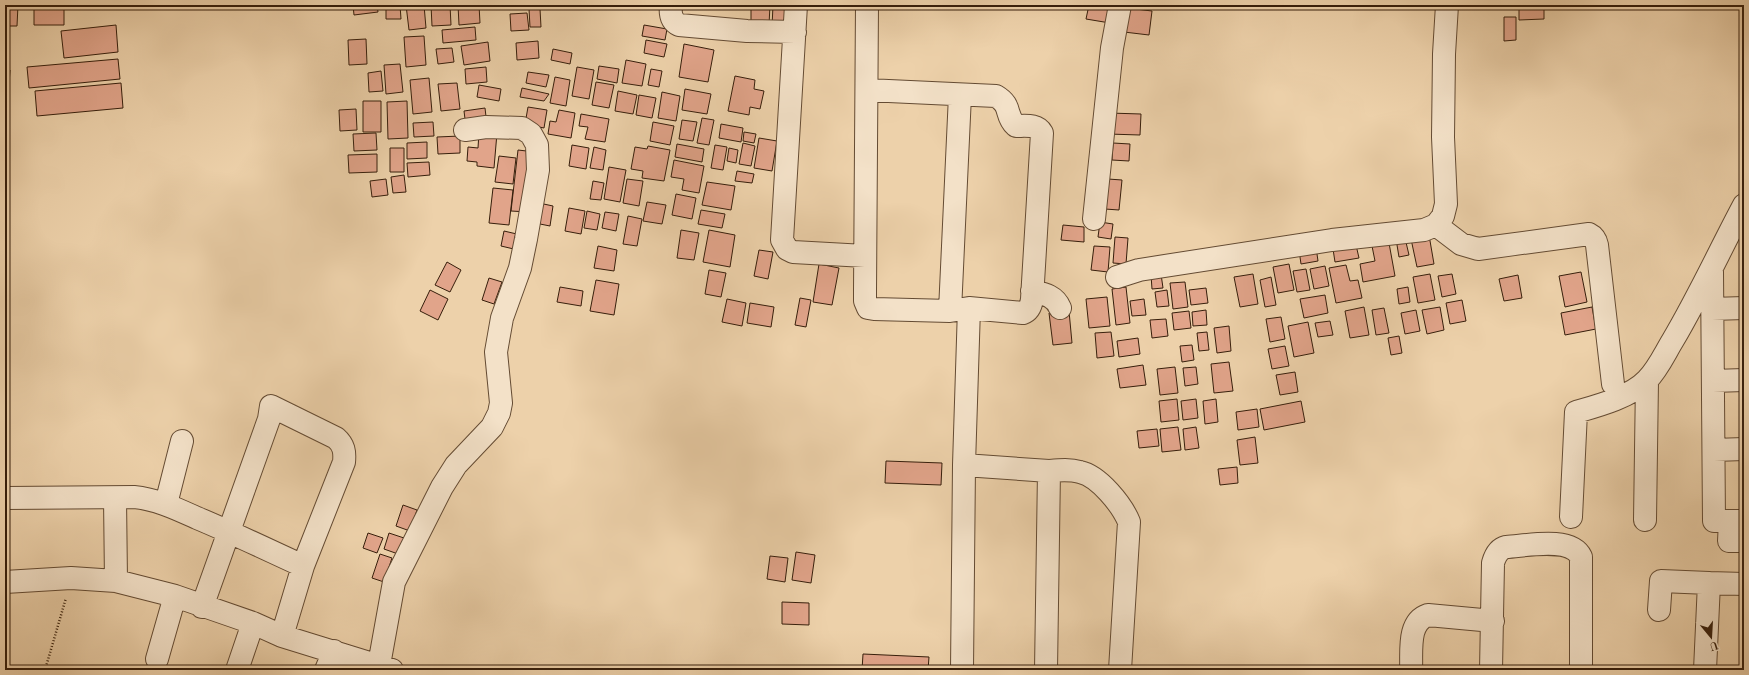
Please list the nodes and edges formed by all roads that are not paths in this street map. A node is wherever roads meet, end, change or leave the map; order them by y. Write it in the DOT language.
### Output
graph roads {
  1 [pos="671,5"];
  2 [pos="796,5"];
  3 [pos="867,5"];
  4 [pos="1120,5"];
  5 [pos="1447,5"];
  6 [pos="795,32"];
  7 [pos="867,90"];
  8 [pos="960,95"];
  9 [pos="465,130"];
  10 [pos="1744,205"];
  11 [pos="1094,219"];
  12 [pos="1436,225"];
  13 [pos="1735,240"];
  14 [pos="865,256"];
  15 [pos="1712,267"];
  16 [pos="1117,278"];
  17 [pos="1032,291"];
  18 [pos="1060,308"];
  19 [pos="1744,308"];
  20 [pos="960,309"];
  21 [pos="1712,309"];
  22 [pos="1744,380"];
  23 [pos="1647,381"];
  24 [pos="1713,382"];
  25 [pos="1613,384"];
  26 [pos="182,442"];
  27 [pos="1744,449"];
  28 [pos="1714,450"];
  29 [pos="964,465"];
  30 [pos="1049,471"];
  31 [pos="5,498"];
  32 [pos="116,498"];
  33 [pos="166,504"];
  34 [pos="1571,517"];
  35 [pos="1645,520"];
  36 [pos="1737,521"];
  37 [pos="229,531"];
  38 [pos="1744,541"];
  39 [pos="303,566"];
  40 [pos="116,581"];
  41 [pos="5,582"];
  42 [pos="1709,583"];
  43 [pos="1744,584"];
  44 [pos="175,596"];
  45 [pos="202,607"];
  46 [pos="1659,610"];
  47 [pos="1493,621"];
  48 [pos="253,623"];
  49 [pos="282,636"];
  50 [pos="157,659"];
  51 [pos="330,660"];
  52 [pos="385,668"];
  53 [pos="237,670"];
  54 [pos="962,670"];
  55 [pos="1046,670"];
  56 [pos="1120,670"];
  57 [pos="1411,670"];
  58 [pos="1492,670"];
  59 [pos="1580,670"];
  60 [pos="1705,670"];
  1 -- 6 [label="street"];
  2 -- 6 [label="street"];
  3 -- 7 [label="street"];
  4 -- 11 [label="street"];
  5 -- 12 [label="street"];
  6 -- 14 [label="street"];
  7 -- 8 [label="street"];
  7 -- 14 [label="street"];
  8 -- 17 [label="street"];
  8 -- 20 [label="street"];
  9 -- 52 [label="street"];
  10 -- 13 [label="street"];
  12 -- 16 [label="street"];
  12 -- 25 [label="street"];
  13 -- 15 [label="street"];
  14 -- 20 [label="street"];
  15 -- 21 [label="street"];
  15 -- 23 [label="street"];
  17 -- 18 [label="street"];
  17 -- 20 [label="street"];
  19 -- 21 [label="street"];
  20 -- 29 [label="street"];
  21 -- 24 [label="street"];
  22 -- 24 [label="street"];
  23 -- 34 [label="street"];
  23 -- 35 [label="street"];
  24 -- 28 [label="street"];
  26 -- 33 [label="street"];
  27 -- 28 [label="street"];
  28 -- 36 [label="street"];
  29 -- 30 [label="street"];
  29 -- 54 [label="street"];
  30 -- 55 [label="street"];
  30 -- 56 [label="street"];
  31 -- 32 [label="street"];
  32 -- 33 [label="street"];
  32 -- 40 [label="street"];
  33 -- 37 [label="street"];
  36 -- 38 [label="street"];
  37 -- 39 [label="street"];
  37 -- 39 [label="street"];
  37 -- 45 [label="street"];
  39 -- 49 [label="street"];
  40 -- 41 [label="street"];
  40 -- 44 [label="street"];
  42 -- 43 [label="street"];
  42 -- 46 [label="street"];
  42 -- 60 [label="street"];
  44 -- 45 [label="street"];
  44 -- 50 [label="street"];
  45 -- 48 [label="street"];
  47 -- 57 [label="street"];
  47 -- 58 [label="street"];
  47 -- 59 [label="street"];
  48 -- 49 [label="street"];
  48 -- 53 [label="street"];
  49 -- 51 [label="street"];
  51 -- 52 [label="street"];
}
